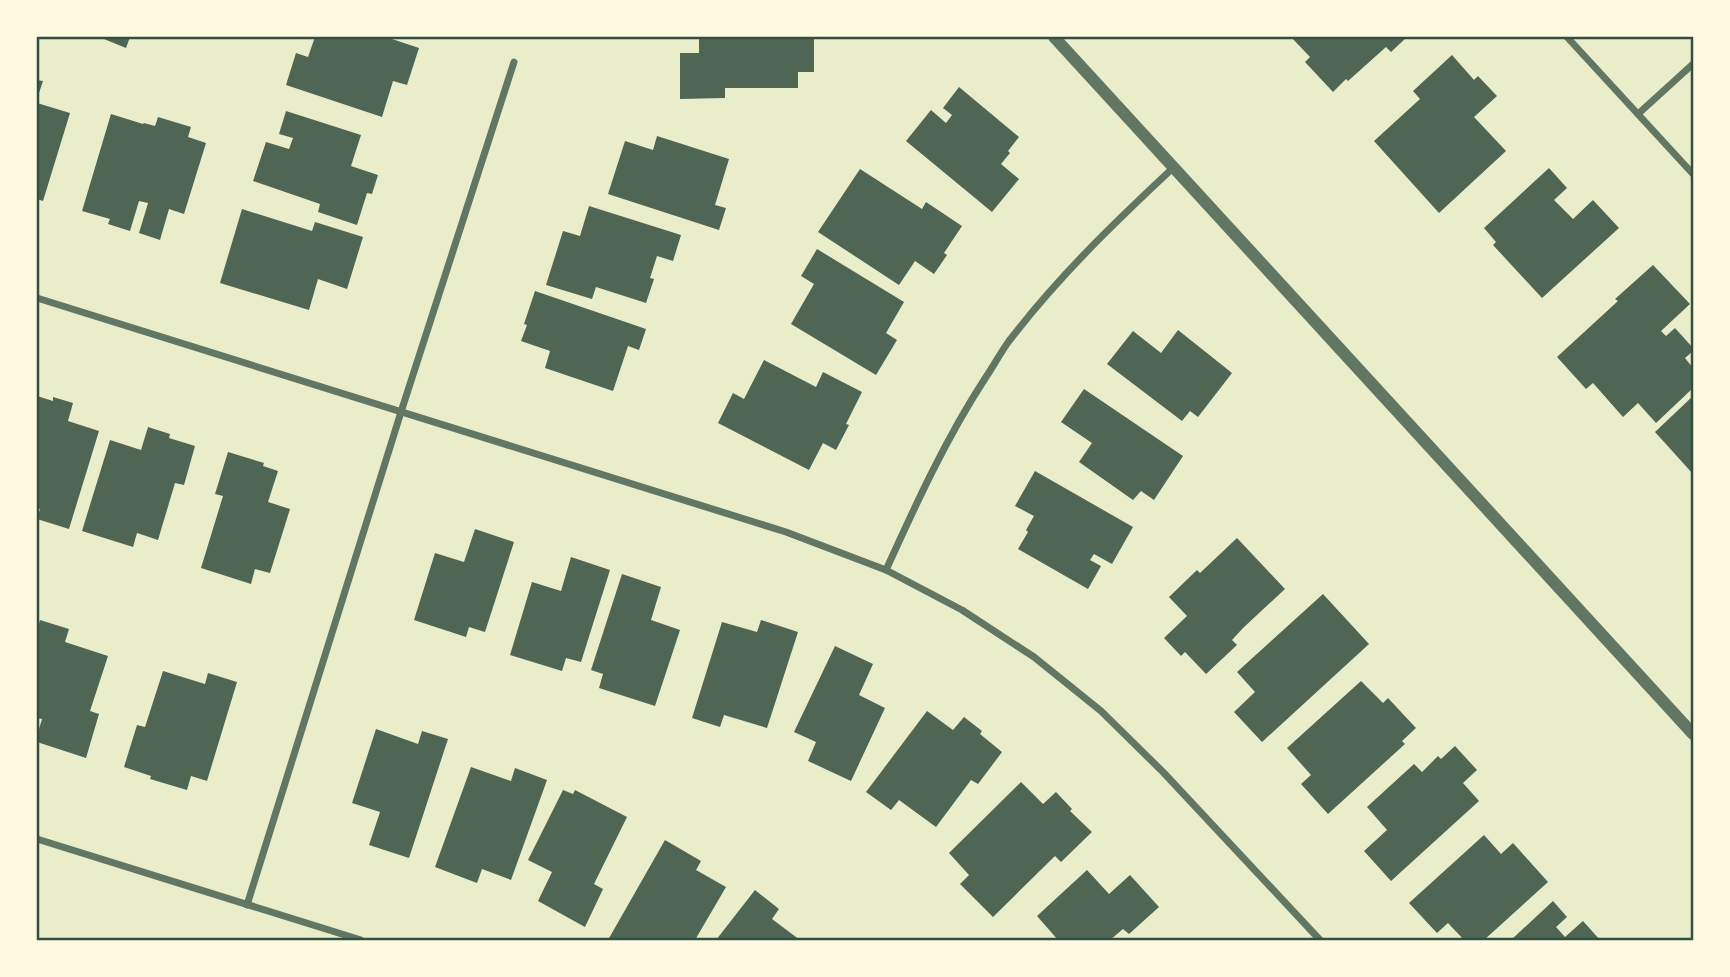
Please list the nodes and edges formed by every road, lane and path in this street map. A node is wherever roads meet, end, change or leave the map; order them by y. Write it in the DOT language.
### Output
graph roads {
  1 [pos="1054,37"];
  2 [pos="1567,37"];
  3 [pos="514,62"];
  4 [pos="1693,64"];
  5 [pos="1638,114"];
  6 [pos="1174,167"];
  7 [pos="1693,174"];
  8 [pos="37,298"];
  9 [pos="401,412"];
  10 [pos="886,570"];
  11 [pos="1693,734"];
  12 [pos="37,839"];
  13 [pos="247,905"];
  14 [pos="361,940"];
  15 [pos="1320,940"];
  1 -- 6 [label="street"];
  2 -- 5 [label="street"];
  3 -- 9 [label="street"];
  4 -- 5 [label="street"];
  5 -- 7 [label="street"];
  6 -- 10 [label="street"];
  6 -- 11 [label="street"];
  8 -- 9 [label="street"];
  9 -- 10 [label="street"];
  9 -- 13 [label="street"];
  10 -- 15 [label="street"];
  12 -- 13 [label="street"];
  13 -- 14 [label="street"];
}
